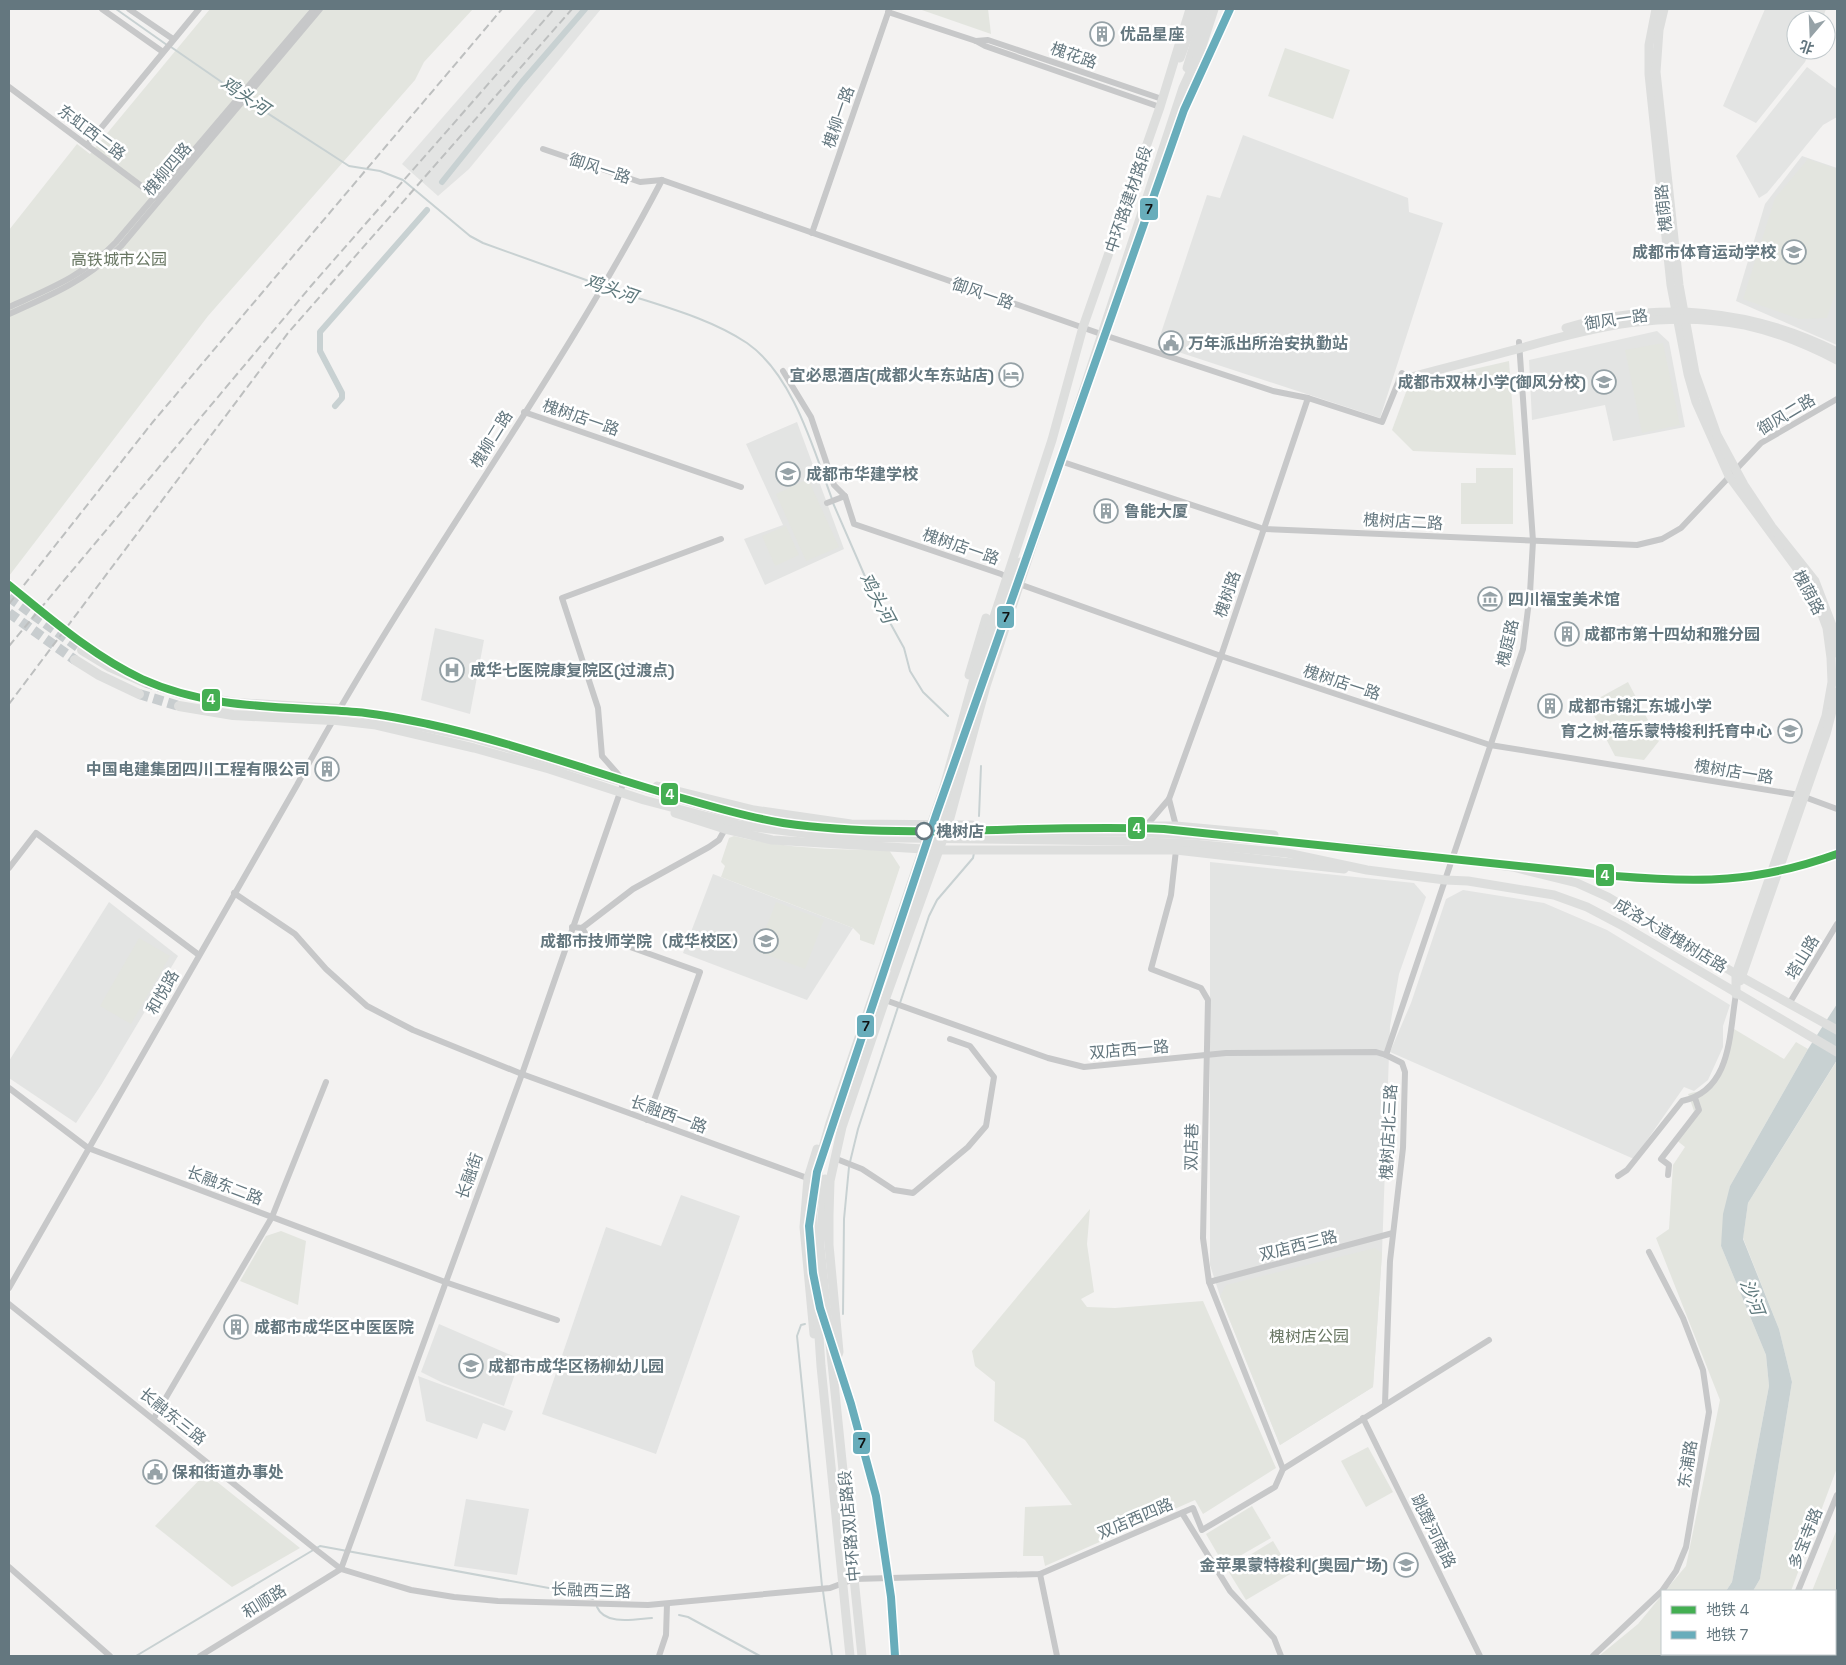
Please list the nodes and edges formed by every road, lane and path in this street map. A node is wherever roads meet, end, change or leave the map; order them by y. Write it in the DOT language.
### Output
graph roads {
  1 [pos="102,9"];
  2 [pos="129,9"];
  3 [pos="199,9"];
  4 [pos="314,9"];
  5 [pos="320,9"];
  6 [pos="1190,9"];
  7 [pos="1198,9"];
  8 [pos="1205,9"];
  9 [pos="1214,9"];
  10 [pos="1656,9"];
  11 [pos="1664,9"];
  12 [pos="889,10"];
  13 [pos="173,40"];
  14 [pos="164,51"];
  15 [pos="1168,83"];
  16 [pos="9,87"];
  17 [pos="1183,88"];
  18 [pos="245,93"];
  19 [pos="1161,103"];
  20 [pos="87,145"];
  21 [pos="543,149"];
  22 [pos="662,180"];
  23 [pos="157,198"];
  24 [pos="812,234"];
  25 [pos="9,307"];
  26 [pos="9,314"];
  27 [pos="1680,316"];
  28 [pos="1083,327"];
  29 [pos="1101,334"];
  30 [pos="1520,345"];
  31 [pos="1837,352"];
  32 [pos="1837,360"];
  33 [pos="783,371"];
  34 [pos="1401,377"];
  35 [pos="1065,390"];
  36 [pos="1083,392"];
  37 [pos="1308,398"];
  38 [pos="1837,399"];
  39 [pos="524,412"];
  40 [pos="1060,460"];
  41 [pos="1737,468"];
  42 [pos="1729,476"];
  43 [pos="742,487"];
  44 [pos="845,496"];
  45 [pos="827,503"];
  46 [pos="1264,529"];
  47 [pos="721,539"];
  48 [pos="1533,541"];
  49 [pos="1001,574"];
  50 [pos="1019,584"];
  51 [pos="82,650"];
  52 [pos="1837,653"];
  53 [pos="1221,656"];
  54 [pos="75,660"];
  55 [pos="144,682"];
  56 [pos="1837,692"];
  57 [pos="139,694"];
  58 [pos="182,694"];
  59 [pos="179,706"];
  60 [pos="338,709"];
  61 [pos="332,720"];
  62 [pos="1490,745"];
  63 [pos="624,781"];
  64 [pos="620,792"];
  65 [pos="1802,796"];
  66 [pos="1169,799"];
  67 [pos="644,800"];
  68 [pos="1837,809"];
  69 [pos="701,811"];
  70 [pos="928,825"];
  71 [pos="948,825"];
  72 [pos="1146,826"];
  73 [pos="1176,826"];
  74 [pos="725,830"];
  75 [pos="918,848"];
  76 [pos="1374,849"];
  77 [pos="940,850"];
  78 [pos="1176,850"];
  79 [pos="1452,857"];
  80 [pos="9,868"];
  81 [pos="1367,870"];
  82 [pos="1444,880"];
  83 [pos="234,893"];
  84 [pos="1837,924"];
  85 [pos="572,927"];
  86 [pos="582,928"];
  87 [pos="199,955"];
  88 [pos="1739,975"];
  89 [pos="1736,994"];
  90 [pos="889,1002"];
  91 [pos="1789,1004"];
  92 [pos="1837,1030"];
  93 [pos="950,1039"];
  94 [pos="1837,1052"];
  95 [pos="1208,1054"];
  96 [pos="1386,1054"];
  97 [pos="522,1074"];
  98 [pos="326,1082"];
  99 [pos="9,1088"];
  100 [pos="1695,1098"];
  101 [pos="647,1120"];
  102 [pos="88,1148"];
  103 [pos="834,1158"];
  104 [pos="1668,1175"];
  105 [pos="1618,1176"];
  106 [pos="808,1178"];
  107 [pos="830,1181"];
  108 [pos="272,1217"];
  109 [pos="1393,1233"];
  110 [pos="1649,1252"];
  111 [pos="445,1282"];
  112 [pos="1209,1282"];
  113 [pos="9,1288"];
  114 [pos="9,1304"];
  115 [pos="822,1311"];
  116 [pos="557,1320"];
  117 [pos="1490,1340"];
  118 [pos="821,1366"];
  119 [pos="834,1366"];
  120 [pos="1385,1404"];
  121 [pos="154,1418"];
  122 [pos="1362,1418"];
  123 [pos="1283,1470"];
  124 [pos="1837,1495"];
  125 [pos="1836,1504"];
  126 [pos="1182,1512"];
  127 [pos="9,1566"];
  128 [pos="341,1568"];
  129 [pos="1040,1574"];
  130 [pos="854,1579"];
  131 [pos="842,1582"];
  132 [pos="1663,1590"];
  133 [pos="1798,1590"];
  134 [pos="1661,1593"];
  135 [pos="667,1604"];
  136 [pos="110,1656"];
  137 [pos="200,1656"];
  138 [pos="659,1656"];
  139 [pos="850,1656"];
  140 [pos="862,1656"];
  141 [pos="1057,1656"];
  142 [pos="1281,1656"];
  143 [pos="1480,1656"];
  144 [pos="1593,1656"];
  1 -- 14 [label="street"];
  2 -- 13 [label="street"];
  3 -- 13 [label="street"];
  4 -- 18 [label="street, 槐柳四路"];
  5 -- 18 [label="street, 槐柳四路"];
  6 -- 15 [label="main road, 中环路建材路段"];
  7 -- 15 [label="main road"];
  8 -- 17 [label="main road"];
  9 -- 17 [label="main road, 中环路建材路段"];
  10 -- 27 [label="main road, 槐荫路"];
  11 -- 27 [label="main road, 槐荫路"];
  12 -- 19 [label="street, 槐花路"];
  12 -- 24 [label="street, 槐柳一路"];
  13 -- 14 [label="street"];
  14 -- 20 [label="street"];
  15 -- 19 [label="main road, 中环路建材路段"];
  16 -- 20 [label="street, 东虹西二路"];
  17 -- 29 [label="main road, 中环路建材路段"];
  18 -- 23 [label="street, 槐柳四路"];
  19 -- 28 [label="main road, 中环路建材路段"];
  20 -- 23 [label="street, 东虹西二路"];
  21 -- 22 [label="street, 御风一路"];
  22 -- 24 [label="street, 御风一路"];
  22 -- 39 [label="street, 槐柳二路"];
  23 -- 25 [label="street, 槐柳四路"];
  23 -- 26 [label="street, 槐柳四路"];
  24 -- 28 [label="street, 御风一路"];
  27 -- 30 [label="main road, 御风一路"];
  27 -- 31 [label="main road, 御风一路"];
  27 -- 32 [label="main road, 御风一路"];
  27 -- 41 [label="main road, 槐荫路"];
  27 -- 42 [label="main road, 槐荫路"];
  28 -- 29 [label="street, 御风一路"];
  28 -- 35 [label="main road, 中环路建材路段"];
  29 -- 36 [label="main road, 中环路建材路段"];
  29 -- 37 [label="street, 御风一路"];
  30 -- 34 [label="main road, 御风一路"];
  30 -- 48 [label="street, 槐庭路"];
  33 -- 44 [label="street"];
  34 -- 37 [label="street, 御风一路"];
  35 -- 49 [label="main road"];
  35 -- 115 [label="main road"];
  36 -- 40 [label="main road"];
  36 -- 115 [label="main road"];
  37 -- 46 [label="street, 槐树路"];
  38 -- 41 [label="street, 御风二路"];
  39 -- 43 [label="street, 槐树店一路"];
  39 -- 60 [label="street, 槐柳二路"];
  40 -- 46 [label="street, 槐树店二路"];
  40 -- 50 [label="main road"];
  41 -- 42 [label="street, 御风二路"];
  41 -- 52 [label="main road, 槐荫路"];
  42 -- 48 [label="street, 槐树店二路"];
  42 -- 65 [label="main road, 槐荫路"];
  44 -- 45 [label="street"];
  44 -- 49 [label="street, 槐树店一路"];
  46 -- 48 [label="street, 槐树店二路"];
  46 -- 53 [label="street, 槐树路"];
  47 -- 63 [label="street"];
  48 -- 62 [label="street, 槐庭路"];
  49 -- 50 [label="street, 槐树店一路"];
  49 -- 70 [label="main road"];
  50 -- 53 [label="street, 槐树店一路"];
  50 -- 71 [label="main road"];
  51 -- 55 [label="highway"];
  53 -- 62 [label="street, 槐树店一路"];
  53 -- 66 [label="street, 槐树路"];
  54 -- 57 [label="highway"];
  56 -- 65 [label="main road, 槐荫路"];
  58 -- 60 [label="highway"];
  59 -- 61 [label="highway"];
  60 -- 61 [label="street, 和悦路"];
  60 -- 63 [label="main road, 成洛大道槐树店路"];
  61 -- 64 [label="main road, 成洛大道槐树店路"];
  61 -- 83 [label="street, 和悦路"];
  62 -- 65 [label="street, 槐树店一路"];
  62 -- 79 [label="street, 槐庭路"];
  63 -- 64 [label="street, 长融街"];
  63 -- 69 [label="main road, 成洛大道槐树店路"];
  63 -- 70 [label="main road"];
  64 -- 67 [label="main road, 成洛大道槐树店路"];
  64 -- 85 [label="street, 长融街"];
  65 -- 68 [label="street, 槐树店一路"];
  65 -- 88 [label="main road, 槐荫路"];
  66 -- 72 [label="street"];
  66 -- 73 [label="street"];
  67 -- 69 [label="main road, 成洛大道槐树店路"];
  67 -- 74 [label="main road"];
  69 -- 76 [label="main road, 成洛大道槐树店路"];
  69 -- 81 [label="main road, 成洛大道槐树店路"];
  70 -- 71 [label="main road"];
  70 -- 75 [label="main road"];
  71 -- 72 [label="main road"];
  71 -- 77 [label="main road"];
  72 -- 73 [label="main road"];
  73 -- 76 [label="main road"];
  74 -- 75 [label="main road"];
  74 -- 86 [label="street"];
  75 -- 77 [label="main road"];
  75 -- 106 [label="main road"];
  76 -- 79 [label="main road, 成洛大道槐树店路"];
  77 -- 78 [label="main road"];
  77 -- 90 [label="main road"];
  78 -- 81 [label="main road"];
  78 -- 95 [label="street, 双店巷"];
  79 -- 82 [label="street, 槐庭路"];
  79 -- 88 [label="main road, 成洛大道槐树店路"];
  80 -- 87 [label="street"];
  81 -- 82 [label="main road, 成洛大道槐树店路"];
  82 -- 89 [label="main road, 成洛大道槐树店路"];
  82 -- 96 [label="street"];
  83 -- 87 [label="street, 和悦路"];
  83 -- 97 [label="street, 长融西一路"];
  84 -- 91 [label="street, 塔山路"];
  85 -- 86 [label="street"];
  85 -- 97 [label="street, 长融街"];
  86 -- 101 [label="street"];
  87 -- 102 [label="street, 和悦路"];
  88 -- 89 [label="main road, 槐荫路"];
  88 -- 91 [label="main road, 成洛大道槐树店路"];
  89 -- 94 [label="main road, 成洛大道槐树店路"];
  89 -- 100 [label="street"];
  90 -- 95 [label="street, 双店西一路"];
  90 -- 103 [label="main road"];
  91 -- 92 [label="main road, 成洛大道槐树店路"];
  93 -- 103 [label="street"];
  95 -- 96 [label="street, 双店西一路"];
  95 -- 112 [label="street, 双店巷"];
  96 -- 109 [label="street, 槐树店北三路"];
  97 -- 101 [label="street, 长融西一路"];
  97 -- 111 [label="street, 长融街"];
  98 -- 108 [label="street"];
  99 -- 102 [label="street, 长融东二路"];
  100 -- 104 [label="street"];
  100 -- 105 [label="street"];
  101 -- 106 [label="street, 长融西一路"];
  102 -- 108 [label="street, 长融东二路"];
  102 -- 113 [label="street, 和悦路"];
  103 -- 107 [label="main road"];
  106 -- 107 [label="street, 长融西一路"];
  106 -- 118 [label="main road"];
  107 -- 119 [label="main road"];
  108 -- 111 [label="street, 长融东二路"];
  108 -- 121 [label="street"];
  109 -- 112 [label="street, 双店西三路"];
  109 -- 120 [label="street, 槐树店北三路"];
  110 -- 132 [label="street, 东浦路"];
  111 -- 116 [label="street, 长融东二路"];
  111 -- 128 [label="street, 长融街"];
  112 -- 123 [label="street, 双店巷"];
  114 -- 121 [label="street, 长融东三路"];
  115 -- 118 [label="main road"];
  115 -- 119 [label="main road"];
  117 -- 120 [label="street, 双店西四路"];
  118 -- 131 [label="main road, 中环路双店路段"];
  119 -- 130 [label="main road, 中环路双店路段"];
  120 -- 122 [label="street, 双店西四路"];
  121 -- 128 [label="street, 长融东三路"];
  122 -- 123 [label="street, 双店西四路"];
  122 -- 143 [label="street, 跳蹬河南路"];
  123 -- 126 [label="street, 双店西四路"];
  124 -- 125 [label="street, 多宝寺路"];
  125 -- 133 [label="street, 多宝寺路"];
  126 -- 129 [label="street, 双店西四路"];
  126 -- 142 [label="street"];
  127 -- 136 [label="street"];
  128 -- 135 [label="street, 长融西三路"];
  128 -- 137 [label="street, 和顺路"];
  129 -- 130 [label="street, 双店西四路"];
  129 -- 141 [label="street"];
  130 -- 131 [label="street, 双店西四路"];
  130 -- 140 [label="main road, 中环路双店路段"];
  131 -- 135 [label="street, 长融西三路"];
  131 -- 139 [label="main road, 中环路双店路段"];
  134 -- 144 [label="street, 东浦路"];
  135 -- 138 [label="street"];
}
